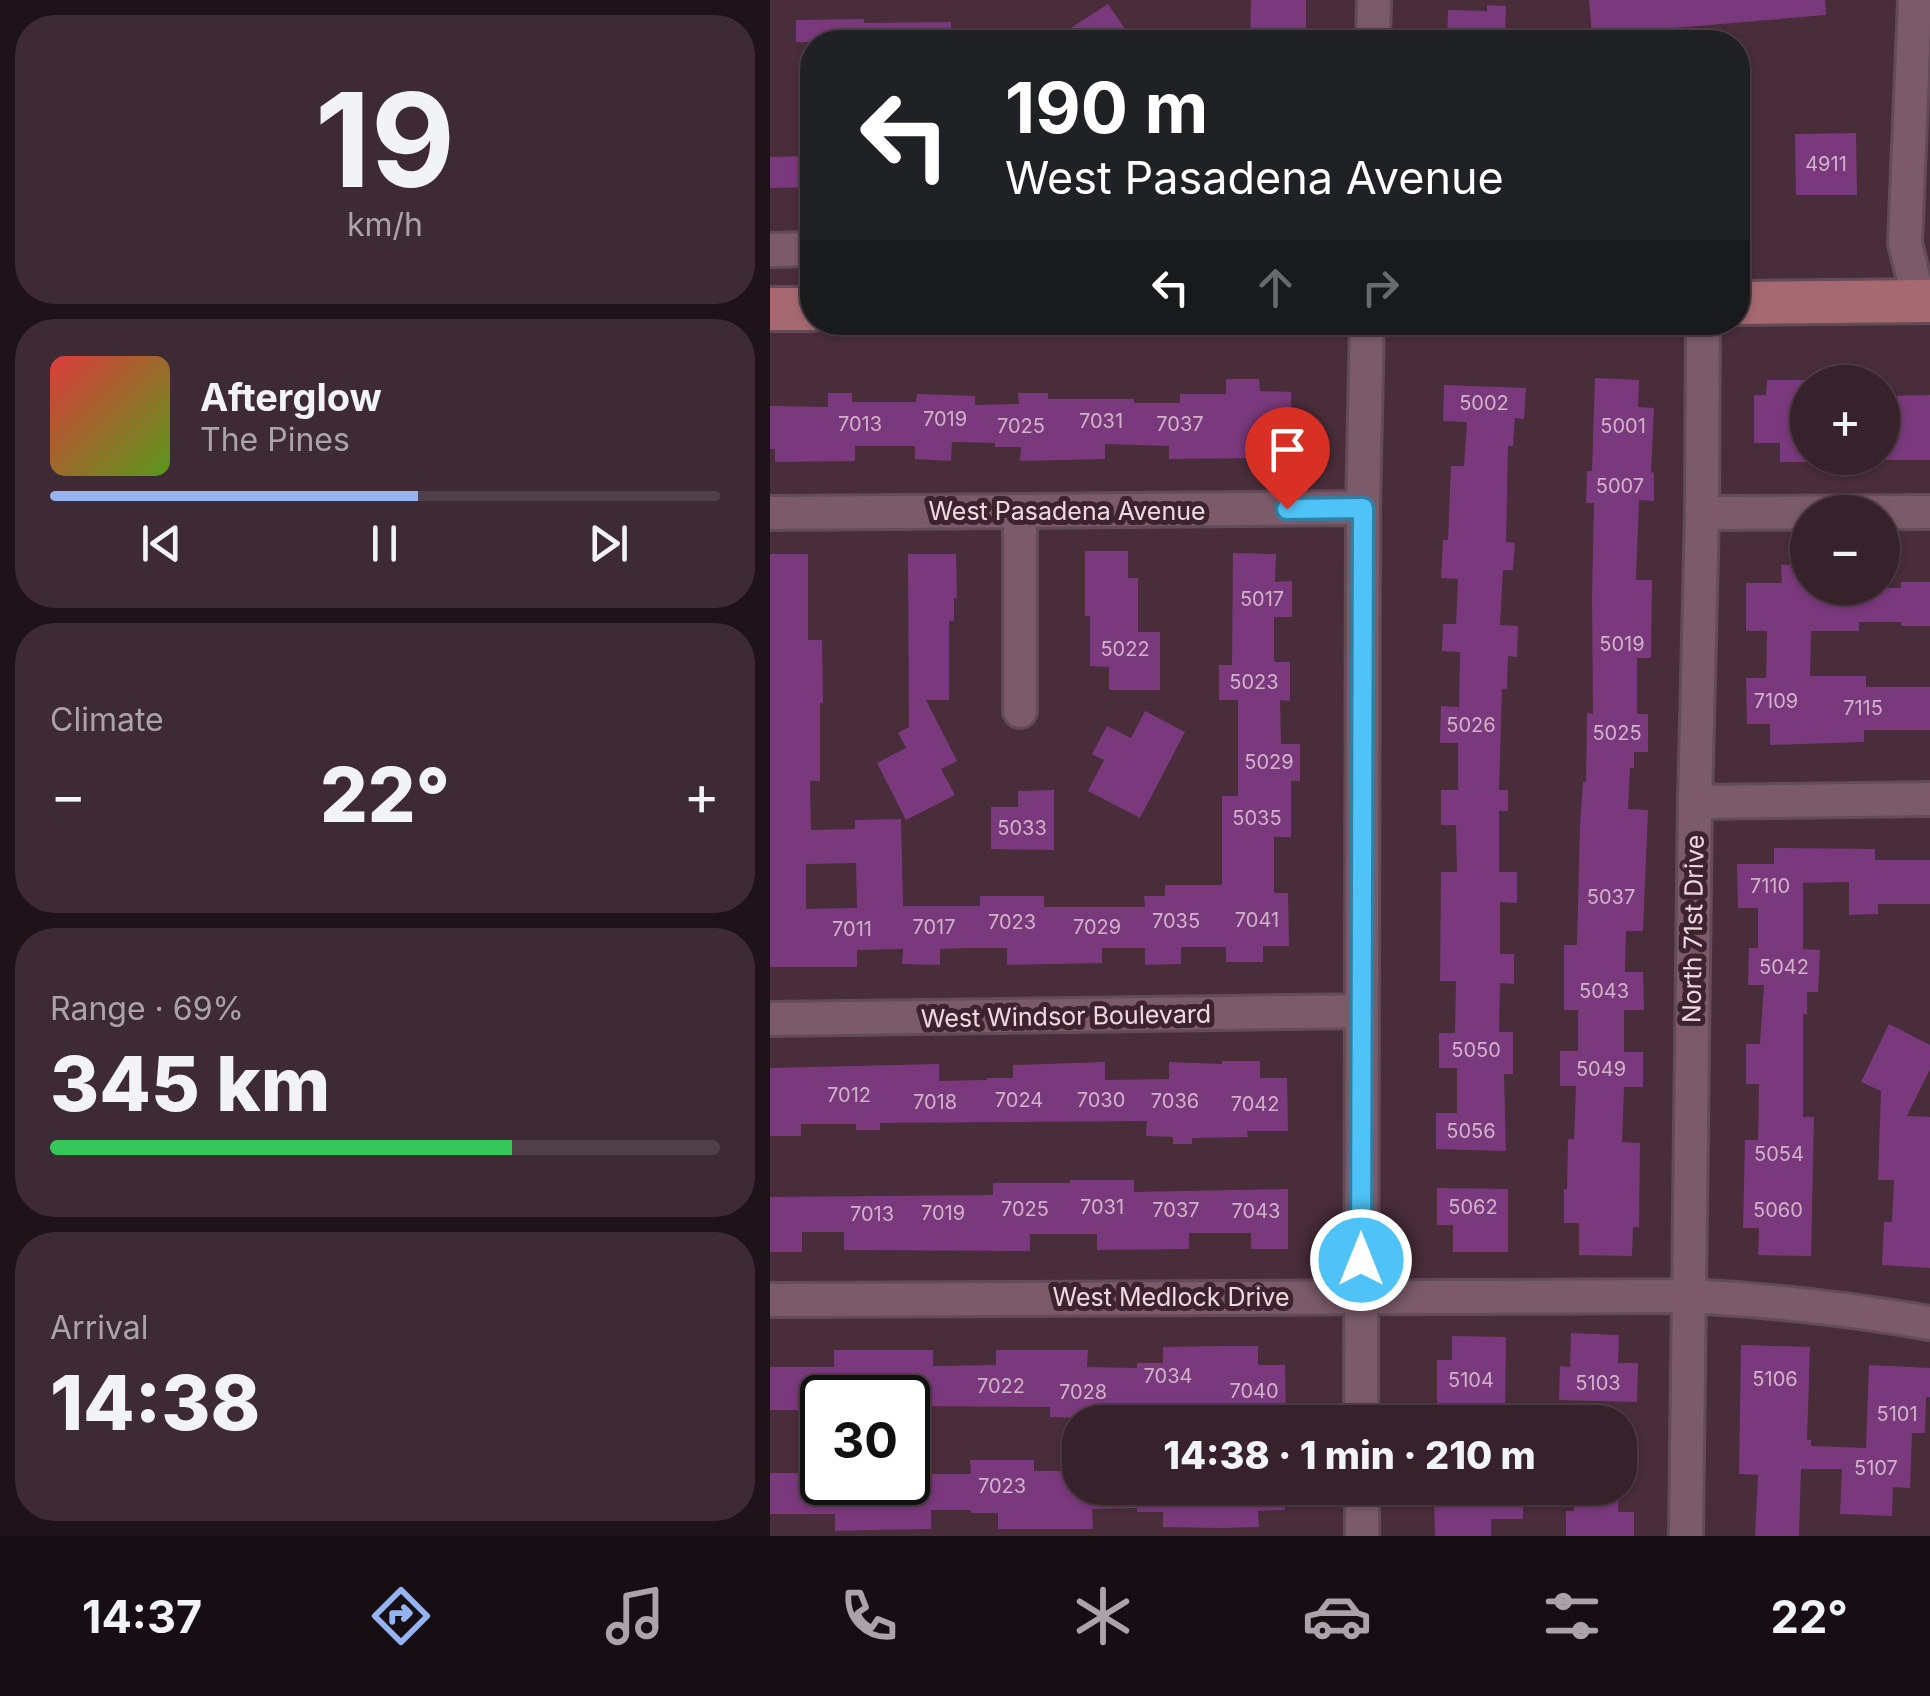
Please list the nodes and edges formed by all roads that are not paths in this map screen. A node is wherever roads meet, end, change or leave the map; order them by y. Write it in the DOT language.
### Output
graph roads {
  1 [pos="1374,0"];
  2 [pos="1915,0"];
  3 [pos="1373,30"];
  4 [pos="1920,108"];
  5 [pos="1917,242"];
  6 [pos="770,250"];
  7 [pos="800,250"];
  8 [pos="1926,289"];
  9 [pos="1750,301"];
  10 [pos="770,309"];
  11 [pos="800,309"];
  12 [pos="1367,335"];
  13 [pos="1703,335"];
  14 [pos="1363,508"];
  15 [pos="1020,511"];
  16 [pos="1930,512"];
  17 [pos="770,513"];
  18 [pos="1702,513"];
  19 [pos="1020,711"];
  20 [pos="1930,799"];
  21 [pos="1695,802"];
  22 [pos="1362,1011"];
  23 [pos="770,1019"];
  24 [pos="1361,1296"];
  25 [pos="1688,1296"];
  26 [pos="770,1300"];
  27 [pos="1930,1323"];
  28 [pos="1361,1405"];
  29 [pos="1362,1505"];
  30 [pos="1362,1536"];
  31 [pos="1686,1536"];
  1 -- 3 [label="street"];
  2 -- 4 [label="street"];
  4 -- 5 [label="street"];
  5 -- 8 [label="street"];
  6 -- 7 [label="street"];
  8 -- 9 [label="main road"];
  10 -- 11 [label="main road"];
  12 -- 14 [label="street"];
  13 -- 18 [label="street, North 71st Drive"];
  14 -- 15 [label="street, West Pasadena Avenue"];
  14 -- 22 [label="street"];
  15 -- 17 [label="street, West Pasadena Avenue"];
  15 -- 19 [label="street"];
  16 -- 18 [label="street"];
  18 -- 21 [label="street, North 71st Drive"];
  20 -- 21 [label="street"];
  21 -- 25 [label="street, North 71st Drive"];
  22 -- 23 [label="street, West Windsor Boulevard"];
  22 -- 24 [label="street"];
  24 -- 25 [label="street, West Medlock Drive"];
  24 -- 26 [label="street, West Medlock Drive"];
  24 -- 28 [label="street"];
  25 -- 27 [label="street, West Medlock Drive"];
  25 -- 31 [label="street, North 71st Drive"];
  29 -- 30 [label="street"];
}
